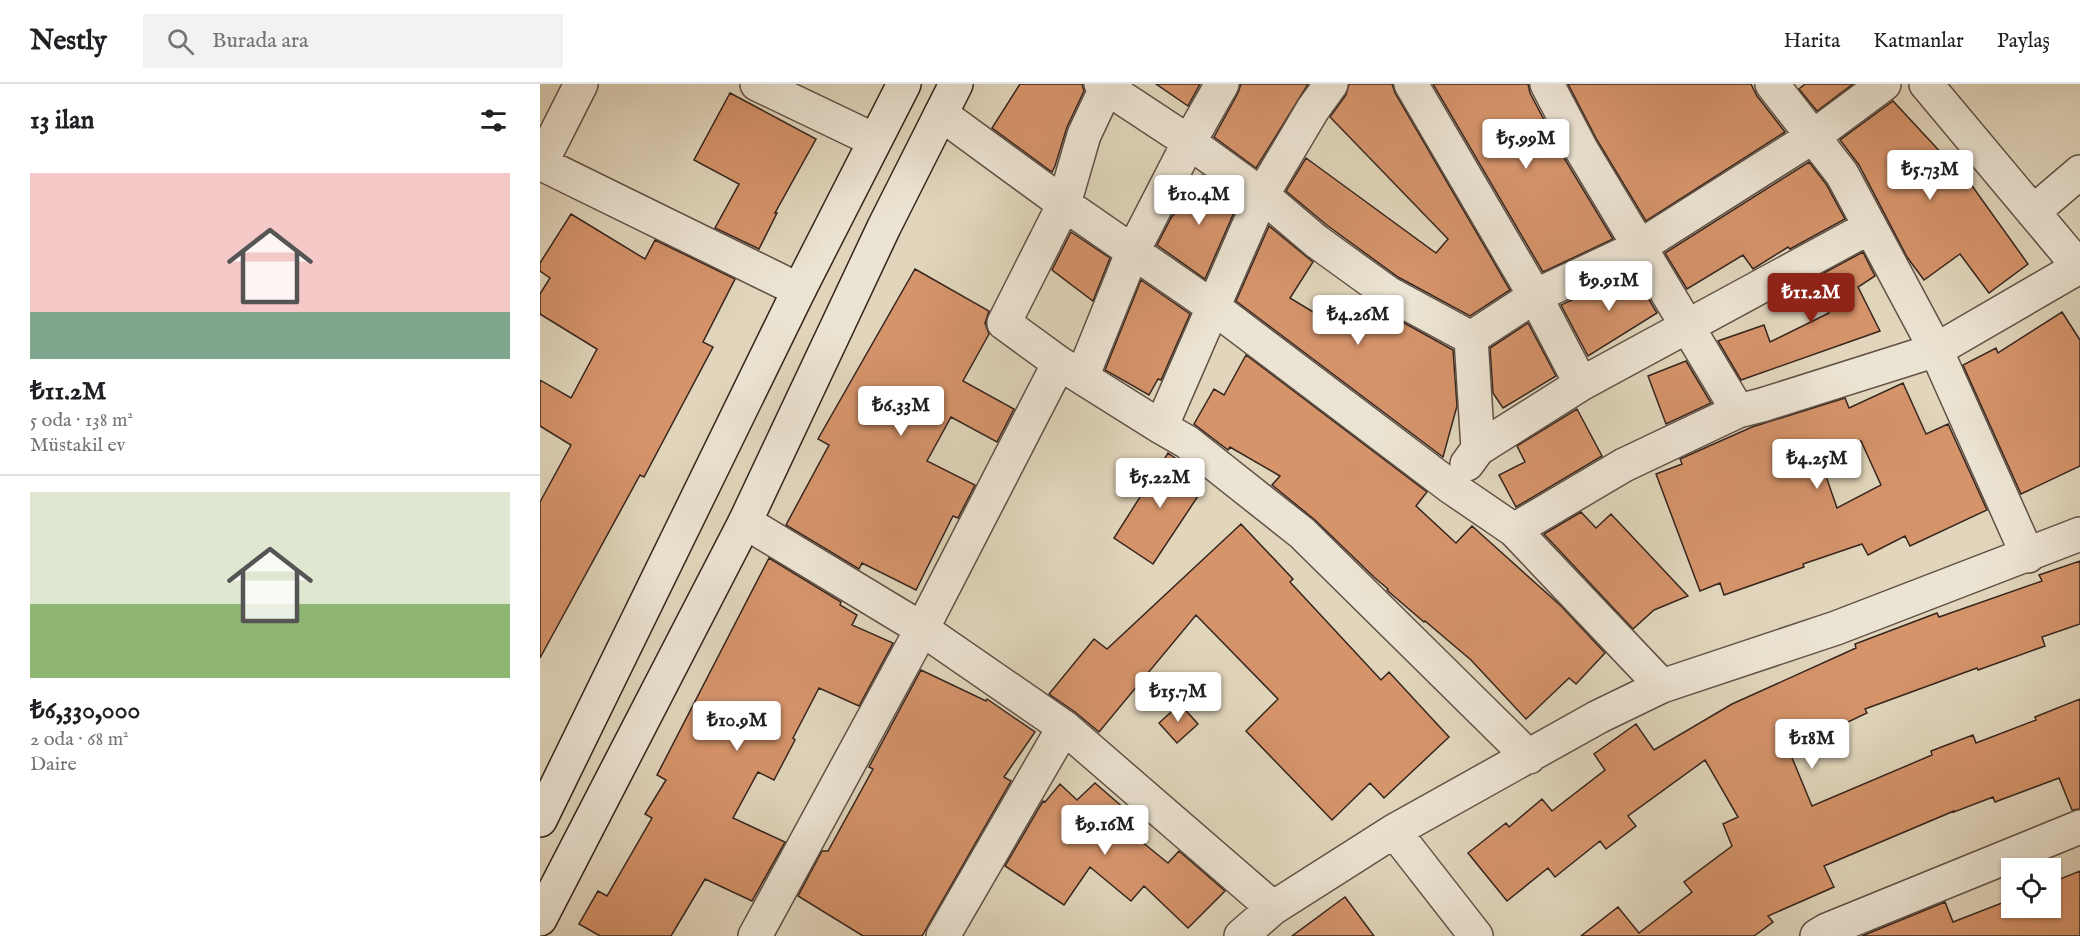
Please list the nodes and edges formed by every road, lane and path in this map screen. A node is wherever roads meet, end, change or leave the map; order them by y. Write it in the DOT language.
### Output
graph roads {
  1 [pos="581,84"];
  2 [pos="757,84"];
  3 [pos="904,84"];
  4 [pos="956,84"];
  5 [pos="1222,84"];
  6 [pos="1330,84"];
  7 [pos="1411,84"];
  8 [pos="1547,84"];
  9 [pos="1772,84"];
  10 [pos="1884,84"];
  11 [pos="1926,84"];
  12 [pos="1105,85"];
  13 [pos="941,114"];
  14 [pos="1814,136"];
  15 [pos="874,141"];
  16 [pos="1188,141"];
  17 [pos="540,164"];
  18 [pos="2080,172"];
  19 [pos="1262,195"];
  20 [pos="1064,204"];
  21 [pos="2033,212"];
  22 [pos="1870,227"];
  23 [pos="1639,247"];
  24 [pos="1133,251"];
  25 [pos="2080,267"];
  26 [pos="799,290"];
  27 [pos="1535,296"];
  28 [pos="1213,308"];
  29 [pos="1688,324"];
  30 [pos="1470,338"];
  31 [pos="1936,350"];
  32 [pos="1070,370"];
  33 [pos="1581,384"];
  34 [pos="1738,411"];
  35 [pos="1161,427"];
  36 [pos="1478,449"];
  37 [pos="1450,487"];
  38 [pos="745,522"];
  39 [pos="1514,530"];
  40 [pos="2080,534"];
  41 [pos="2028,556"];
  42 [pos="922,630"];
  43 [pos="1662,686"];
  44 [pos="1064,727"];
  45 [pos="1529,757"];
  46 [pos="540,819"];
  47 [pos="2080,827"];
  48 [pos="1394,831"];
  49 [pos="1274,908"];
  50 [pos="540,919"];
  51 [pos="1825,934"];
  52 [pos="755,936"];
  53 [pos="943,936"];
  54 [pos="1241,936"];
  55 [pos="1476,936"];
  1 -- 17 [label="street"];
  2 -- 15 [label="street"];
  3 -- 15 [label="street"];
  4 -- 13 [label="street"];
  5 -- 16 [label="street"];
  6 -- 19 [label="street"];
  7 -- 27 [label="street"];
  8 -- 23 [label="street"];
  9 -- 14 [label="street"];
  10 -- 14 [label="street"];
  11 -- 21 [label="street"];
  12 -- 16 [label="street"];
  12 -- 20 [label="street"];
  13 -- 20 [label="street"];
  13 -- 38 [label="street"];
  14 -- 22 [label="street"];
  14 -- 23 [label="street"];
  15 -- 26 [label="street"];
  16 -- 19 [label="street"];
  16 -- 24 [label="street"];
  17 -- 26 [label="street"];
  18 -- 21 [label="street"];
  19 -- 28 [label="street"];
  19 -- 30 [label="street"];
  20 -- 24 [label="street"];
  20 -- 32 [label="street"];
  21 -- 25 [label="street"];
  22 -- 29 [label="street"];
  22 -- 31 [label="street"];
  23 -- 27 [label="street"];
  23 -- 29 [label="street"];
  24 -- 28 [label="street"];
  24 -- 32 [label="street"];
  25 -- 31 [label="street"];
  26 -- 46 [label="street"];
  27 -- 30 [label="street"];
  27 -- 33 [label="street"];
  28 -- 35 [label="street"];
  28 -- 37 [label="street"];
  29 -- 33 [label="street"];
  29 -- 34 [label="street"];
  30 -- 36 [label="street"];
  31 -- 34 [label="street"];
  31 -- 41 [label="street"];
  32 -- 35 [label="street"];
  32 -- 42 [label="street"];
  33 -- 36 [label="street"];
  34 -- 39 [label="street"];
  35 -- 45 [label="street"];
  36 -- 37 [label="street"];
  37 -- 39 [label="street"];
  38 -- 42 [label="street"];
  38 -- 50 [label="street"];
  39 -- 43 [label="street"];
  40 -- 41 [label="street"];
  41 -- 43 [label="street"];
  42 -- 44 [label="street"];
  42 -- 52 [label="street"];
  43 -- 45 [label="street"];
  44 -- 49 [label="street"];
  44 -- 53 [label="street"];
  45 -- 48 [label="street"];
  47 -- 51 [label="street"];
  48 -- 49 [label="street"];
  48 -- 55 [label="street"];
  49 -- 54 [label="street"];
}
